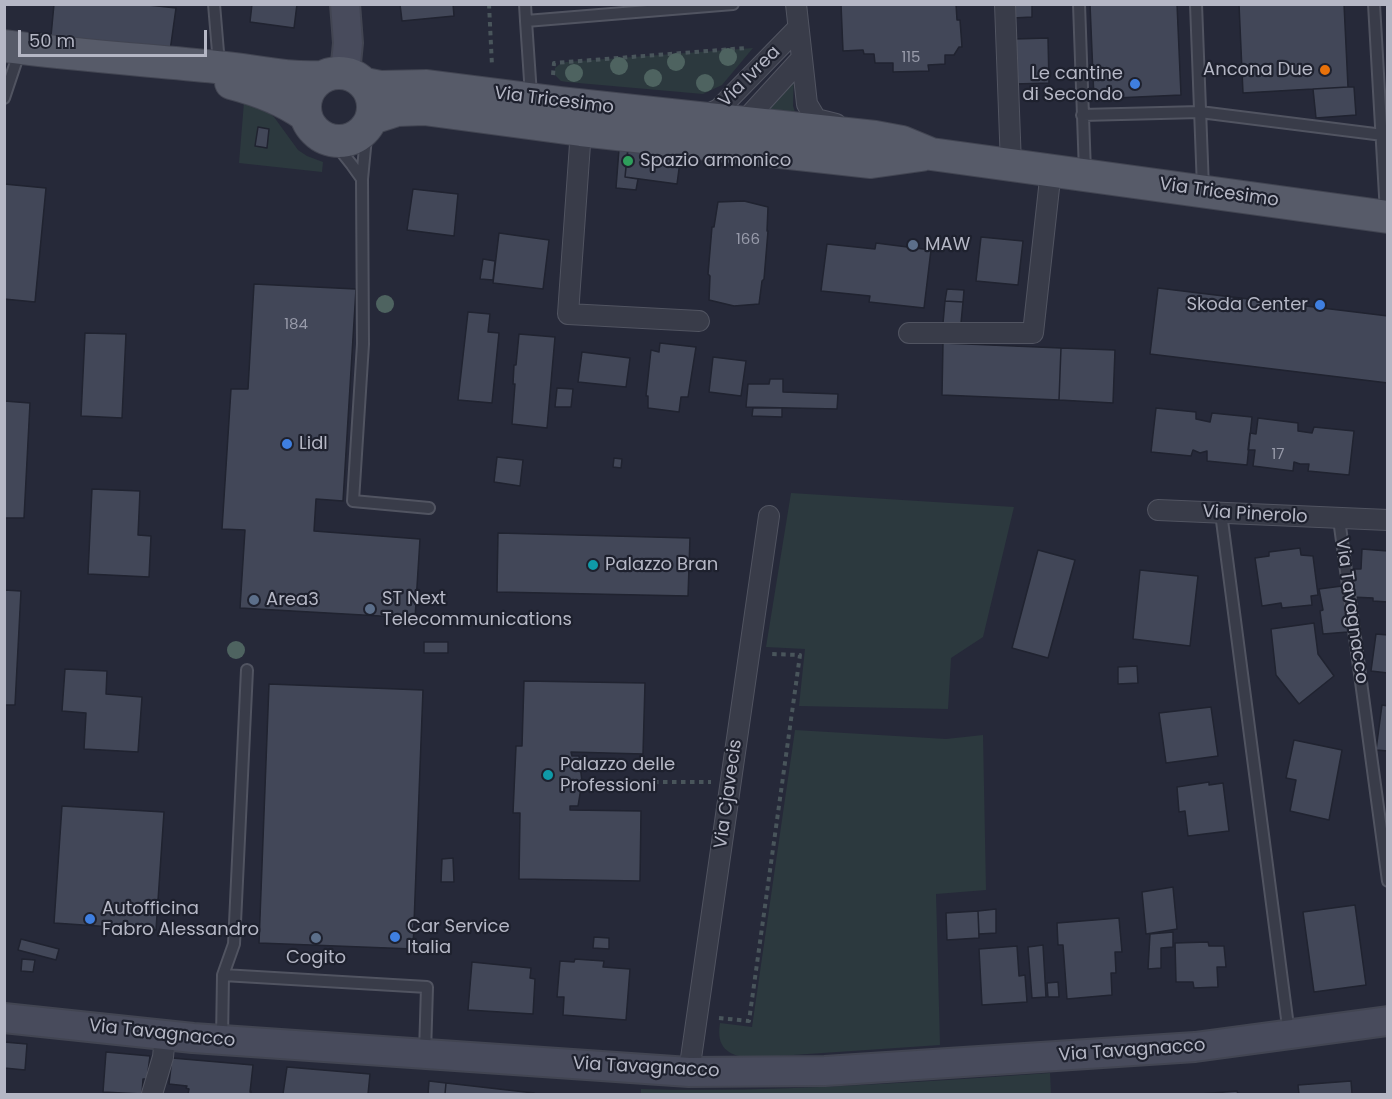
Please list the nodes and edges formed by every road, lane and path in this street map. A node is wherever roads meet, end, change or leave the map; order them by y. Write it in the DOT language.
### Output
graph roads {
  1 [pos="214,4"];
  2 [pos="345,4"];
  3 [pos="489,4"];
  4 [pos="525,4"];
  5 [pos="733,4"];
  6 [pos="796,4"];
  7 [pos="1005,4"];
  8 [pos="1078,4"];
  9 [pos="1196,4"];
  10 [pos="1374,4"];
  11 [pos="526,21"];
  12 [pos="798,28"];
  13 [pos="13,47"];
  14 [pos="753,48"];
  15 [pos="493,51"];
  16 [pos="101,57"];
  17 [pos="801,59"];
  18 [pos="219,67"];
  19 [pos="344,78"];
  20 [pos="542,91"];
  21 [pos="4,98"];
  22 [pos="1200,112"];
  23 [pos="305,115"];
  24 [pos="1082,115"];
  25 [pos="696,118"];
  26 [pos="369,122"];
  27 [pos="742,123"];
  28 [pos="581,130"];
  29 [pos="1383,135"];
  30 [pos="333,141"];
  31 [pos="902,142"];
  32 [pos="931,154"];
  33 [pos="1011,165"];
  34 [pos="1051,170"];
  35 [pos="1085,175"];
  36 [pos="362,180"];
  37 [pos="1203,191"];
  38 [pos="1387,216"];
  39 [pos="699,321"];
  40 [pos="909,333"];
  41 [pos="429,508"];
  42 [pos="1158,510"];
  43 [pos="1221,513"];
  44 [pos="769,516"];
  45 [pos="1339,519"];
  46 [pos="1388,520"];
  47 [pos="749,653"];
  48 [pos="247,670"];
  49 [pos="582,782"];
  50 [pos="731,782"];
  51 [pos="1388,880"];
  52 [pos="224,975"];
  53 [pos="697,1015"];
  54 [pos="4,1018"];
  55 [pos="1388,1021"];
  56 [pos="1289,1034"];
  57 [pos="165,1036"];
  58 [pos="222,1041"];
  59 [pos="425,1054"];
  60 [pos="689,1072"];
  61 [pos="152,1095"];
  1 -- 18 [label="lane"];
  2 -- 19 [label="street"];
  3 -- 15 [label="path"];
  4 -- 11 [label="lane"];
  5 -- 11 [label="lane"];
  6 -- 12 [label="street, Via Ivrea"];
  7 -- 33 [label="street"];
  8 -- 24 [label="lane"];
  9 -- 22 [label="lane"];
  10 -- 29 [label="lane"];
  11 -- 20 [label="lane"];
  12 -- 17 [label="street, Via Ivrea"];
  12 -- 25 [label="street, Via Ivrea"];
  13 -- 16 [label="main road, Via Tricesimo"];
  13 -- 21 [label="lane"];
  14 -- 20 [label="path"];
  16 -- 18 [label="main road, Via Tricesimo"];
  16 -- 23 [label="main road, Via Tricesimo"];
  17 -- 27 [label="street, Via Ivrea"];
  17 -- 31 [label="street, Via Ivrea"];
  18 -- 19 [label="main road, Via Tricesimo"];
  19 -- 20 [label="main road, Via Tricesimo"];
  19 -- 23 [label="main road"];
  19 -- 26 [label="main road"];
  20 -- 25 [label="main road, Via Tricesimo"];
  22 -- 24 [label="lane"];
  22 -- 29 [label="lane"];
  22 -- 37 [label="lane"];
  23 -- 30 [label="main road, Via Tricesimo"];
  24 -- 35 [label="lane"];
  25 -- 27 [label="main road, Via Tricesimo"];
  26 -- 28 [label="main road, Via Tricesimo"];
  26 -- 30 [label="main road, Via Tricesimo"];
  26 -- 36 [label="lane"];
  27 -- 28 [label="street, Via Tricesimo"];
  27 -- 31 [label="main road, Via Tricesimo"];
  28 -- 32 [label="main road, Via Tricesimo"];
  28 -- 39 [label="street, Via Tricesimo"];
  29 -- 38 [label="lane"];
  30 -- 36 [label="lane"];
  31 -- 32 [label="main road, Via Tricesimo"];
  32 -- 33 [label="main road, Via Tricesimo"];
  33 -- 34 [label="main road, Via Tricesimo"];
  34 -- 35 [label="main road, Via Tricesimo"];
  34 -- 40 [label="street"];
  35 -- 37 [label="main road, Via Tricesimo"];
  36 -- 41 [label="lane"];
  37 -- 38 [label="main road, Via Tricesimo"];
  42 -- 43 [label="street, Via Pinerolo"];
  43 -- 45 [label="street, Via Pinerolo"];
  43 -- 56 [label="lane"];
  44 -- 47 [label="street, Via Cjavecis"];
  45 -- 46 [label="street, Via Pinerolo"];
  45 -- 51 [label="lane, Via Tavagnacco"];
  47 -- 50 [label="street, Via Cjavecis"];
  47 -- 53 [label="path"];
  48 -- 52 [label="lane"];
  49 -- 50 [label="path"];
  50 -- 53 [label="street, Via Cjavecis"];
  52 -- 58 [label="lane"];
  52 -- 59 [label="lane"];
  53 -- 60 [label="street, Via Cjavecis"];
  54 -- 57 [label="street, Via Tavagnacco"];
  55 -- 56 [label="street, Via Tavagnacco"];
  56 -- 60 [label="street, Via Tavagnacco"];
  57 -- 58 [label="street, Via Tavagnacco"];
  57 -- 61 [label="street"];
  58 -- 59 [label="street, Via Tavagnacco"];
  59 -- 60 [label="street, Via Tavagnacco"];
}
